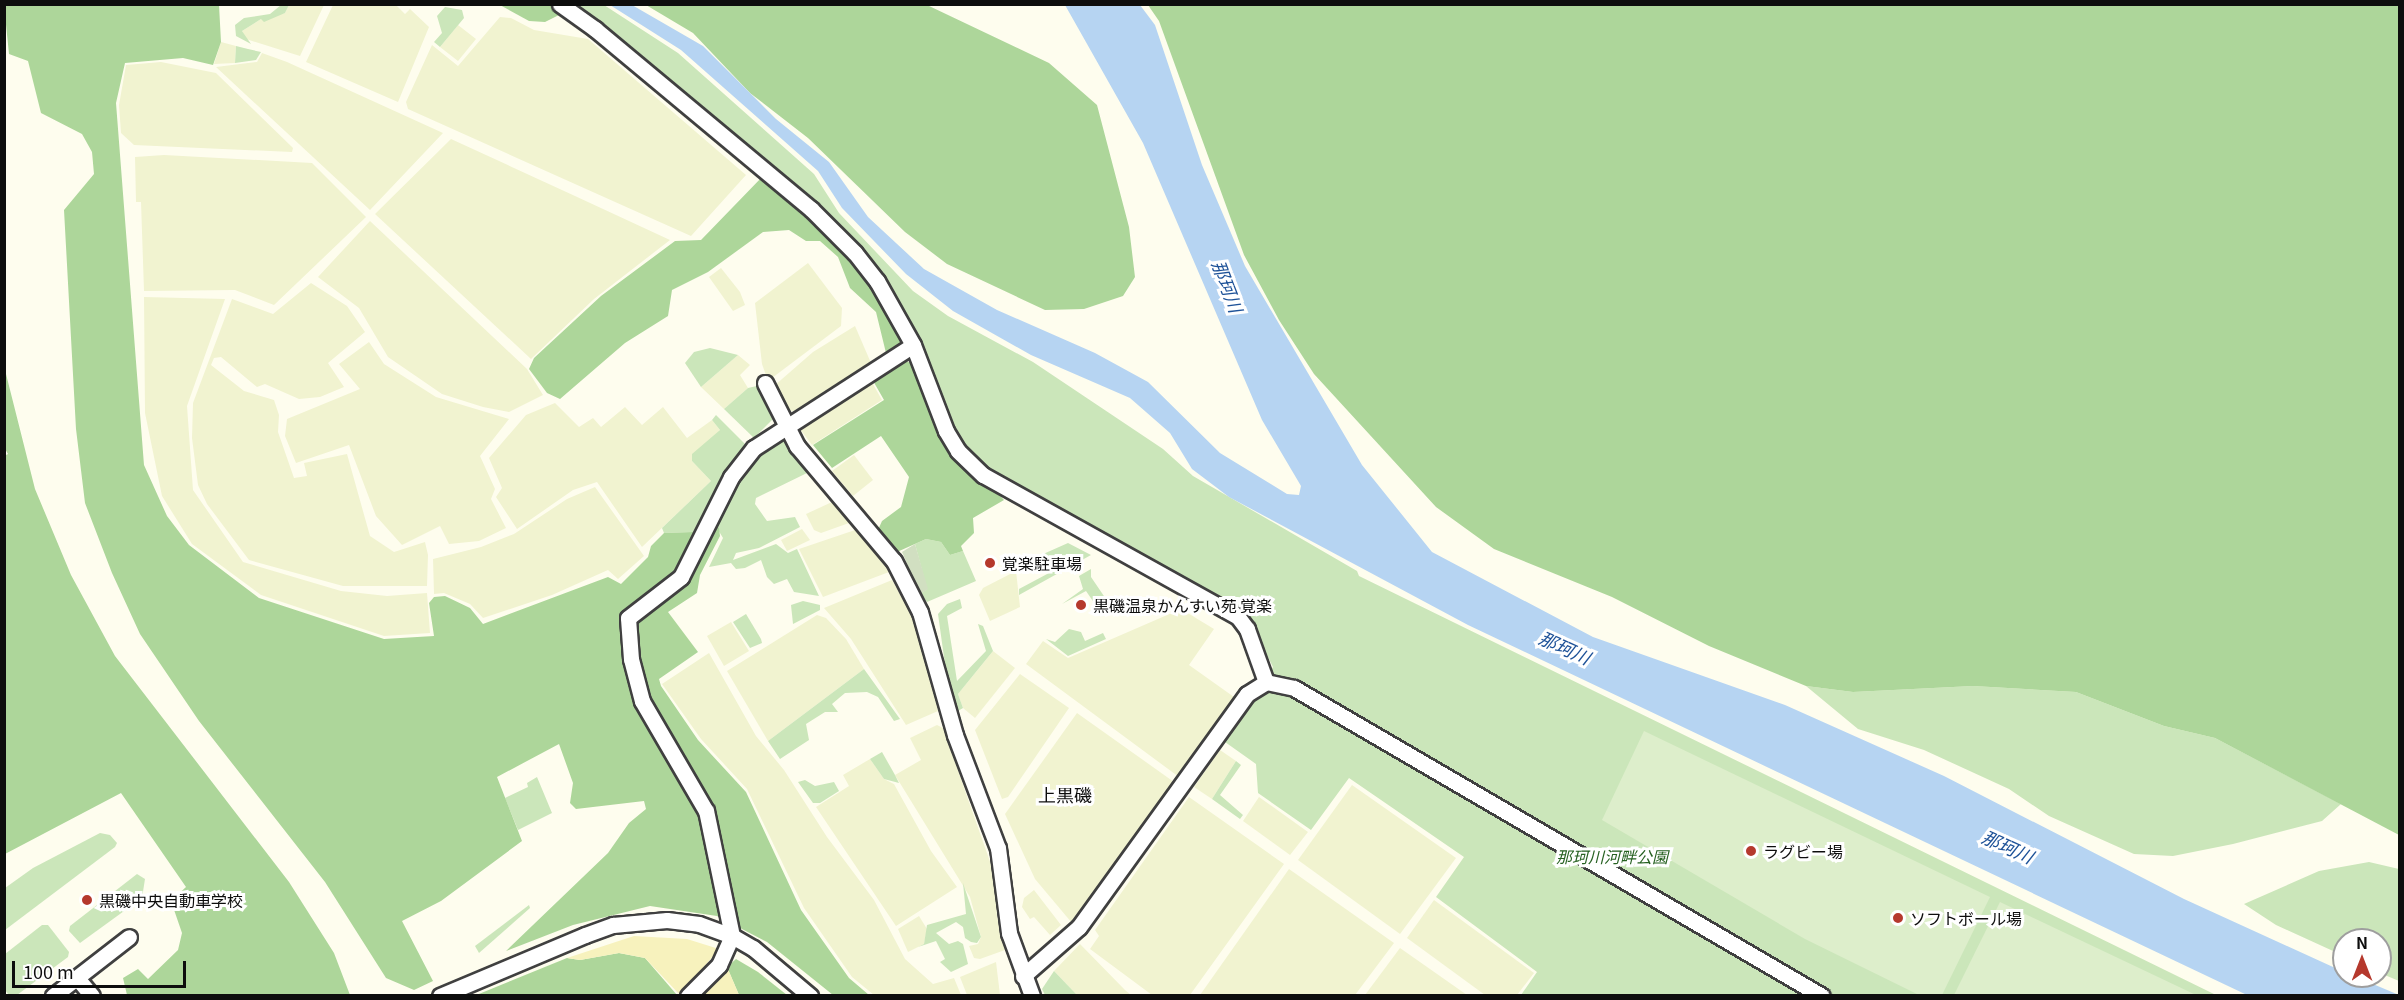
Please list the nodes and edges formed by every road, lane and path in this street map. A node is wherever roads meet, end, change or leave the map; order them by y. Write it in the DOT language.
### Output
graph roads {
  1 [pos="560,4"];
  2 [pos="914,345"];
  3 [pos="765,383"];
  4 [pos="785,426"];
  5 [pos="1266,682"];
  6 [pos="732,936"];
  7 [pos="129,938"];
  8 [pos="1023,976"];
  9 [pos="77,978"];
  10 [pos="53,996"];
  11 [pos="92,996"];
  12 [pos="440,996"];
  13 [pos="688,996"];
  14 [pos="810,996"];
  15 [pos="1032,996"];
  16 [pos="1822,996"];
  1 -- 2 [label="street"];
  2 -- 4 [label="street"];
  2 -- 5 [label="street"];
  3 -- 4 [label="street"];
  4 -- 6 [label="street"];
  4 -- 8 [label="street"];
  5 -- 8 [label="street"];
  5 -- 16 [label="street"];
  6 -- 12 [label="street"];
  6 -- 13 [label="street"];
  6 -- 14 [label="street"];
  7 -- 9 [label="street"];
  8 -- 15 [label="street"];
  9 -- 10 [label="street"];
  9 -- 11 [label="street"];
}
